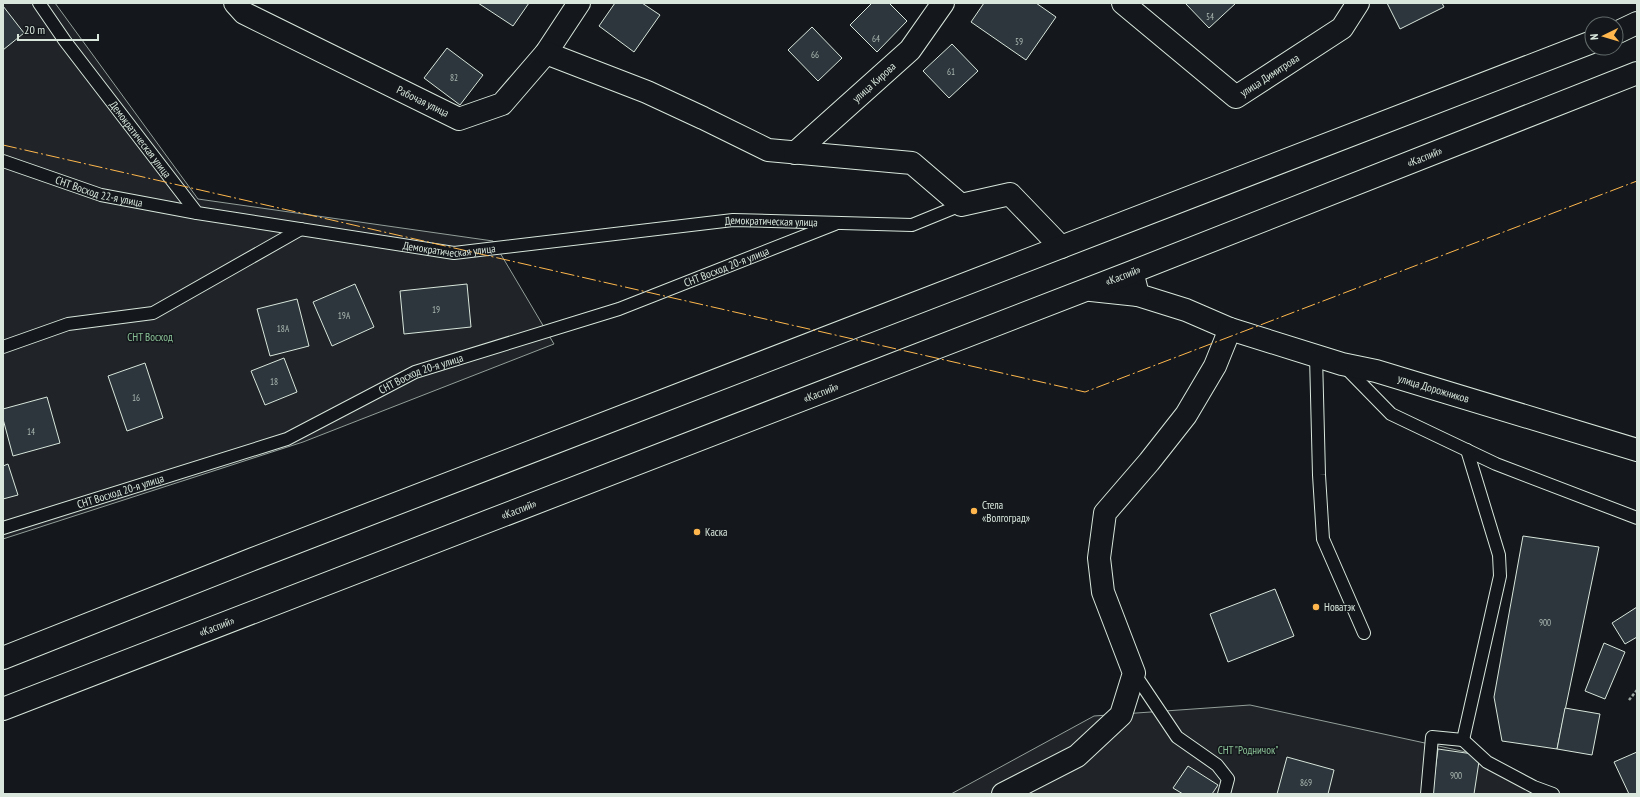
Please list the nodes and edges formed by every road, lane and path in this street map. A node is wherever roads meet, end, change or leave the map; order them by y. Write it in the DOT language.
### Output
graph roads {
  1 [pos="39,3"];
  2 [pos="234,3"];
  3 [pos="579,3"];
  4 [pos="943,3"];
  5 [pos="1123,3"];
  6 [pos="1358,3"];
  7 [pos="1637,23"];
  8 [pos="1624,29"];
  9 [pos="1584,45"];
  10 [pos="546,53"];
  11 [pos="1637,73"];
  12 [pos="796,154"];
  13 [pos="3,161"];
  14 [pos="961,205"];
  15 [pos="197,213"];
  16 [pos="840,223"];
  17 [pos="301,229"];
  18 [pos="1061,247"];
  19 [pos="1132,272"];
  20 [pos="1088,289"];
  21 [pos="1138,295"];
  22 [pos="1230,329"];
  23 [pos="3,347"];
  24 [pos="1316,356"];
  25 [pos="1342,364"];
  26 [pos="1467,450"];
  27 [pos="1637,450"];
  28 [pos="1637,518"];
  29 [pos="3,528"];
  30 [pos="1364,633"];
  31 [pos="3,658"];
  32 [pos="1134,674"];
  33 [pos="1637,690"];
  34 [pos="1629,700"];
  35 [pos="3,709"];
  36 [pos="1463,740"];
  37 [pos="1003,794"];
  38 [pos="1224,794"];
  39 [pos="1427,794"];
  40 [pos="1553,794"];
  1 -- 15 [label="lane, Демократическая улица"];
  2 -- 10 [label="main road, Рабочая улица"];
  3 -- 10 [label="main road, Рабочая улица"];
  4 -- 12 [label="main road, улица Кирова"];
  5 -- 6 [label="main road, улица Димитрова"];
  7 -- 8 [label="main road"];
  9 -- 18 [label="main road"];
  10 -- 12 [label="main road"];
  11 -- 19 [label="main road, «Каспий»"];
  12 -- 14 [label="main road"];
  13 -- 15 [label="lane, СНТ Восход 22-я улица"];
  14 -- 16 [label="lane, Демократическая улица"];
  14 -- 18 [label="main road"];
  15 -- 17 [label="lane, Демократическая улица"];
  16 -- 17 [label="lane, Демократическая улица"];
  16 -- 29 [label="lane, СНТ Восход 20-я улица"];
  17 -- 23 [label="lane"];
  18 -- 31 [label="main road"];
  19 -- 20 [label="main road, «Каспий»"];
  19 -- 21 [label="main road"];
  20 -- 21 [label="main road, улица Дорожников"];
  20 -- 35 [label="main road, «Каспий»"];
  21 -- 22 [label="main road, улица Дорожников"];
  22 -- 24 [label="main road, улица Дорожников"];
  22 -- 32 [label="main road"];
  24 -- 25 [label="main road, улица Дорожников"];
  24 -- 30 [label="lane"];
  25 -- 26 [label="lane"];
  25 -- 27 [label="main road, улица Дорожников"];
  26 -- 28 [label="lane"];
  26 -- 36 [label="lane"];
  32 -- 37 [label="main road"];
  32 -- 38 [label="lane"];
  33 -- 34 [label="path"];
  36 -- 39 [label="lane"];
  36 -- 40 [label="lane"];
}
